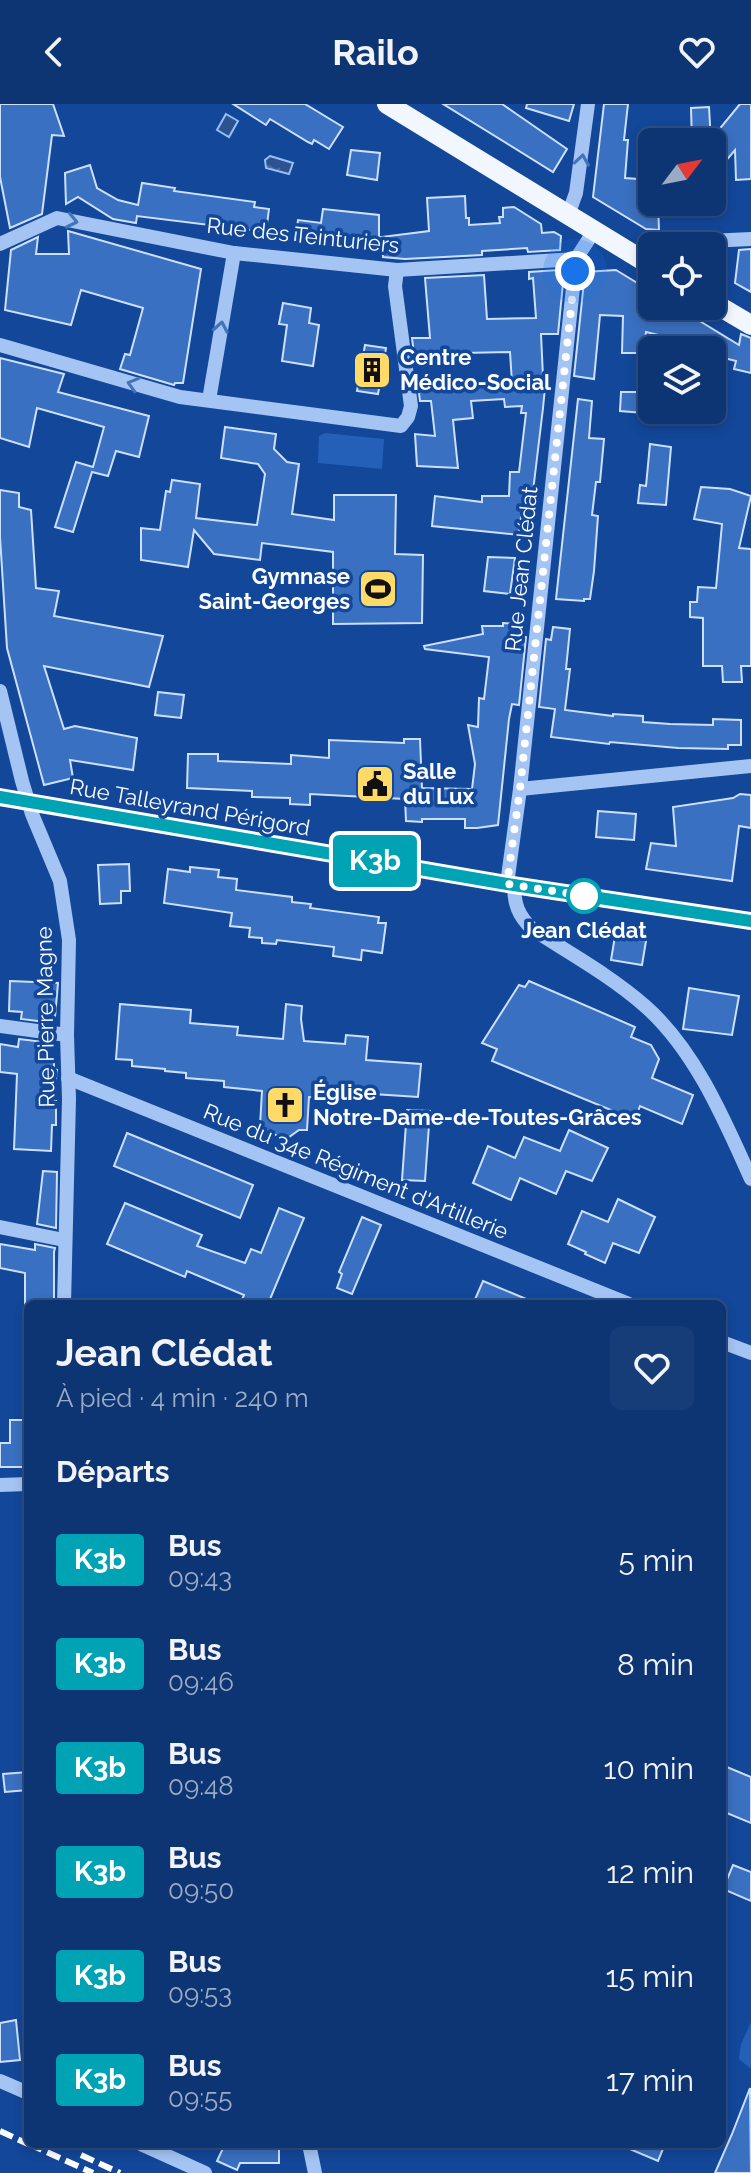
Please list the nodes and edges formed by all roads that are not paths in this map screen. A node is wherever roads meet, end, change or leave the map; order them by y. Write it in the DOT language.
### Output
graph roads {
  1 [pos="387,104"];
  2 [pos="588,104"];
  3 [pos="568,215"];
  4 [pos="594,231"];
  5 [pos="751,239"];
  6 [pos="726,240"];
  7 [pos="0,244"];
  8 [pos="234,253"];
  9 [pos="638,258"];
  10 [pos="576,259"];
  11 [pos="397,270"];
  12 [pos="726,310"];
  13 [pos="751,325"];
  14 [pos="0,345"];
  15 [pos="209,400"];
  16 [pos="0,691"];
  17 [pos="751,766"];
  18 [pos="520,789"];
  19 [pos="0,797"];
  20 [pos="28,800"];
  21 [pos="510,884"];
  22 [pos="751,921"];
  23 [pos="0,1026"];
  24 [pos="67,1035"];
  25 [pos="68,1078"];
  26 [pos="751,1179"];
  27 [pos="0,1227"];
  28 [pos="64,1240"];
  29 [pos="64,1300"];
  30 [pos="619,1300"];
  31 [pos="726,1344"];
  32 [pos="751,1353"];
  33 [pos="24,1484"];
  34 [pos="0,1485"];
  35 [pos="0,2081"];
  36 [pos="24,2091"];
  37 [pos="150,2148"];
  38 [pos="310,2148"];
  39 [pos="205,2173"];
  40 [pos="315,2173"];
  1 -- 3 [label="main road"];
  3 -- 2 [label="street, one-way"];
  3 -- 4 [label="main road"];
  4 -- 9 [label="main road"];
  4 -- 10 [label="street"];
  5 -- 6 [label="street"];
  7 -- 8 [label="street, Rue des Teinturiers, one-way"];
  8 -- 11 [label="street, Rue des Teinturiers"];
  15 -- 8 [label="street, one-way"];
  10 -- 11 [label="street, Rue des Teinturiers"];
  10 -- 18 [label="street, Rue Jean Clédat"];
  11 -- 15 [label="street"];
  12 -- 13 [label="main road"];
  15 -- 14 [label="street, one-way"];
  16 -- 20 [label="street, Rue Pierre Magne"];
  17 -- 18 [label="street"];
  18 -- 21 [label="street, Rue Jean Clédat"];
  19 -- 20 [label="street, Rue Talleyrand Périgord"];
  20 -- 21 [label="street, Rue Talleyrand Périgord"];
  20 -- 24 [label="street, Rue Pierre Magne"];
  21 -- 22 [label="street, Rue Talleyrand Périgord"];
  21 -- 26 [label="street"];
  23 -- 24 [label="street"];
  24 -- 25 [label="street, Rue Pierre Magne"];
  25 -- 28 [label="street, Rue Pierre Magne"];
  25 -- 30 [label="street, Rue du 34e Régiment d'Artillerie"];
  27 -- 28 [label="street"];
  28 -- 29 [label="street, Rue Pierre Magne"];
  31 -- 32 [label="street"];
  33 -- 34 [label="street"];
  35 -- 36 [label="street"];
  37 -- 39 [label="street"];
  38 -- 40 [label="street"];
}
